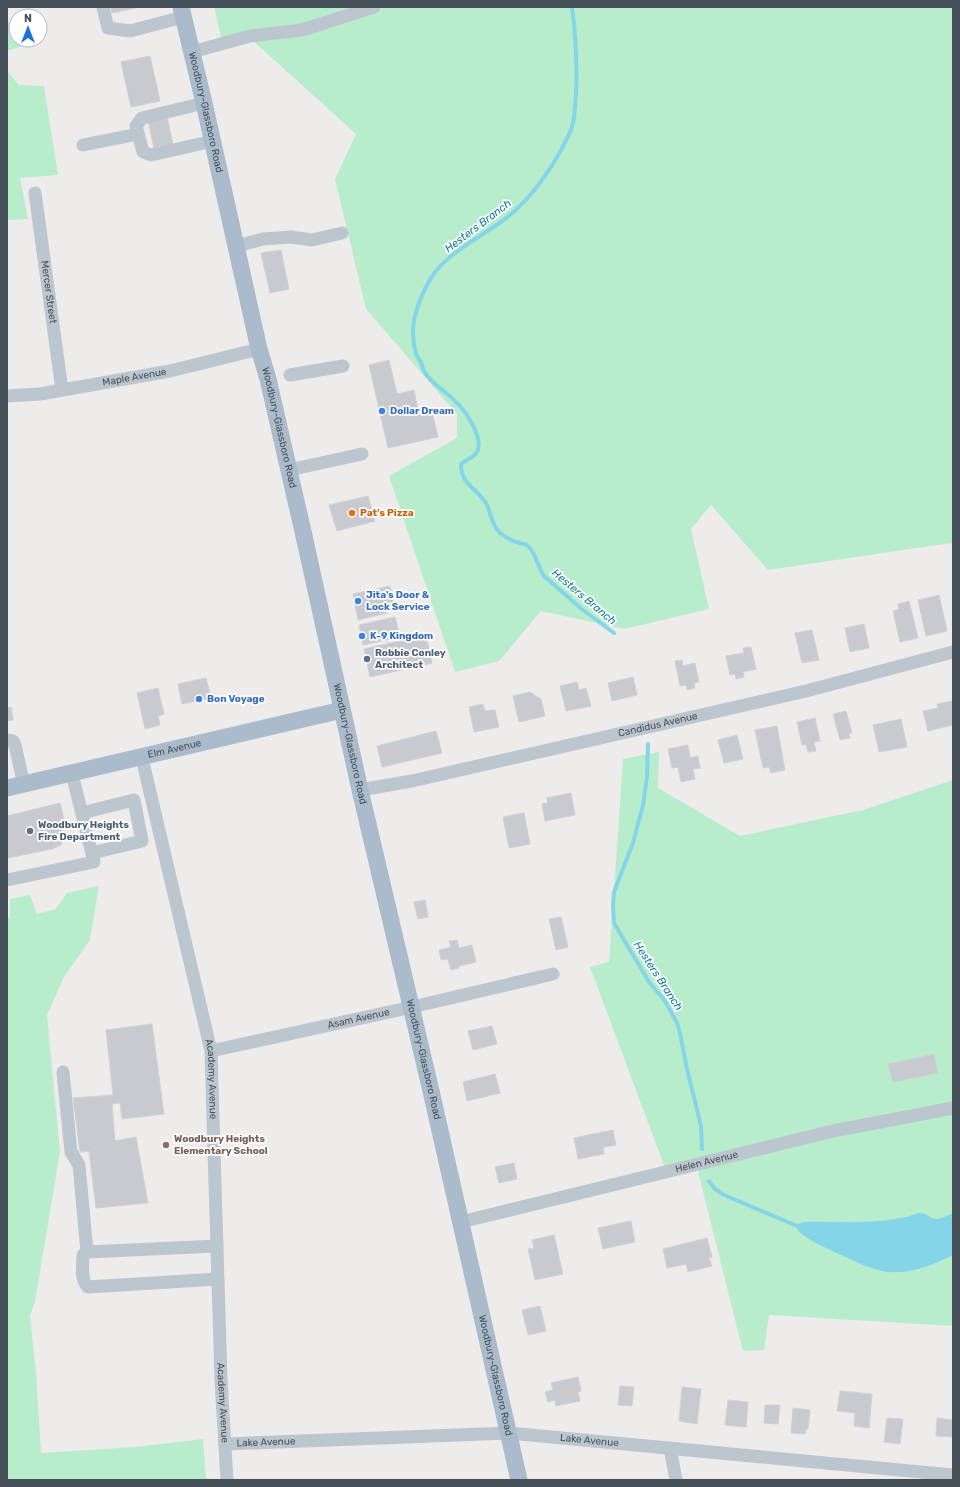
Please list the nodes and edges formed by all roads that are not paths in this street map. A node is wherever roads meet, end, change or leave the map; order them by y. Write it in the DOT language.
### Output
graph roads {
  1 [pos="103,7"];
  2 [pos="374,7"];
  3 [pos="182,12"];
  4 [pos="192,52"];
  5 [pos="204,103"];
  6 [pos="138,134"];
  7 [pos="213,141"];
  8 [pos="83,145"];
  9 [pos="35,193"];
  10 [pos="342,233"];
  11 [pos="237,246"];
  12 [pos="260,349"];
  13 [pos="343,366"];
  14 [pos="290,375"];
  15 [pos="62,390"];
  16 [pos="7,396"];
  17 [pos="362,454"];
  18 [pos="289,470"];
  19 [pos="953,652"];
  20 [pos="342,710"];
  21 [pos="7,740"];
  22 [pos="142,758"];
  23 [pos="72,774"];
  24 [pos="24,785"];
  25 [pos="7,788"];
  26 [pos="360,790"];
  27 [pos="82,813"];
  28 [pos="92,853"];
  29 [pos="7,880"];
  30 [pos="553,974"];
  31 [pos="412,1007"];
  32 [pos="211,1051"];
  33 [pos="63,1072"];
  34 [pos="953,1108"];
  35 [pos="461,1222"];
  36 [pos="218,1246"];
  37 [pos="87,1252"];
  38 [pos="218,1279"];
  39 [pos="509,1433"];
  40 [pos="224,1444"];
  41 [pos="670,1448"];
  42 [pos="953,1475"];
  43 [pos="227,1480"];
  44 [pos="520,1480"];
  45 [pos="676,1480"];
  1 -- 3 [label="street"];
  2 -- 4 [label="street"];
  3 -- 4 [label="main road, Woodbury-Glassboro Road"];
  4 -- 5 [label="main road, Woodbury-Glassboro Road"];
  5 -- 6 [label="street"];
  5 -- 7 [label="main road, Woodbury-Glassboro Road"];
  6 -- 7 [label="street"];
  6 -- 8 [label="street"];
  7 -- 11 [label="main road, Woodbury-Glassboro Road"];
  9 -- 15 [label="street, Mercer Street"];
  10 -- 11 [label="street"];
  11 -- 12 [label="main road, Woodbury-Glassboro Road"];
  12 -- 15 [label="street, Maple Avenue"];
  12 -- 18 [label="main road, Woodbury-Glassboro Road"];
  13 -- 14 [label="street"];
  15 -- 16 [label="street, Maple Avenue"];
  17 -- 18 [label="street"];
  18 -- 20 [label="main road, Woodbury-Glassboro Road"];
  19 -- 26 [label="street, Candidus Avenue"];
  20 -- 22 [label="main road, Elm Avenue"];
  20 -- 26 [label="main road, Woodbury-Glassboro Road"];
  21 -- 24 [label="street"];
  22 -- 23 [label="main road, Elm Avenue"];
  22 -- 32 [label="street, Academy Avenue"];
  23 -- 24 [label="main road, Elm Avenue"];
  23 -- 27 [label="street"];
  24 -- 25 [label="main road, Elm Avenue"];
  26 -- 31 [label="main road, Woodbury-Glassboro Road"];
  27 -- 28 [label="street"];
  27 -- 28 [label="street"];
  28 -- 29 [label="street"];
  30 -- 31 [label="street, Asam Avenue"];
  31 -- 32 [label="street, Asam Avenue"];
  31 -- 35 [label="main road, Woodbury-Glassboro Road"];
  32 -- 36 [label="street, Academy Avenue"];
  33 -- 37 [label="street"];
  34 -- 35 [label="street, Helen Avenue"];
  35 -- 39 [label="main road, Woodbury-Glassboro Road"];
  36 -- 37 [label="street"];
  36 -- 38 [label="street, Academy Avenue"];
  37 -- 38 [label="street"];
  38 -- 40 [label="street, Academy Avenue"];
  39 -- 40 [label="street, Lake Avenue"];
  39 -- 41 [label="street, Lake Avenue"];
  39 -- 44 [label="main road, Woodbury-Glassboro Road"];
  40 -- 43 [label="street, Academy Avenue"];
  41 -- 42 [label="street, Lake Avenue"];
  41 -- 45 [label="street"];
}
